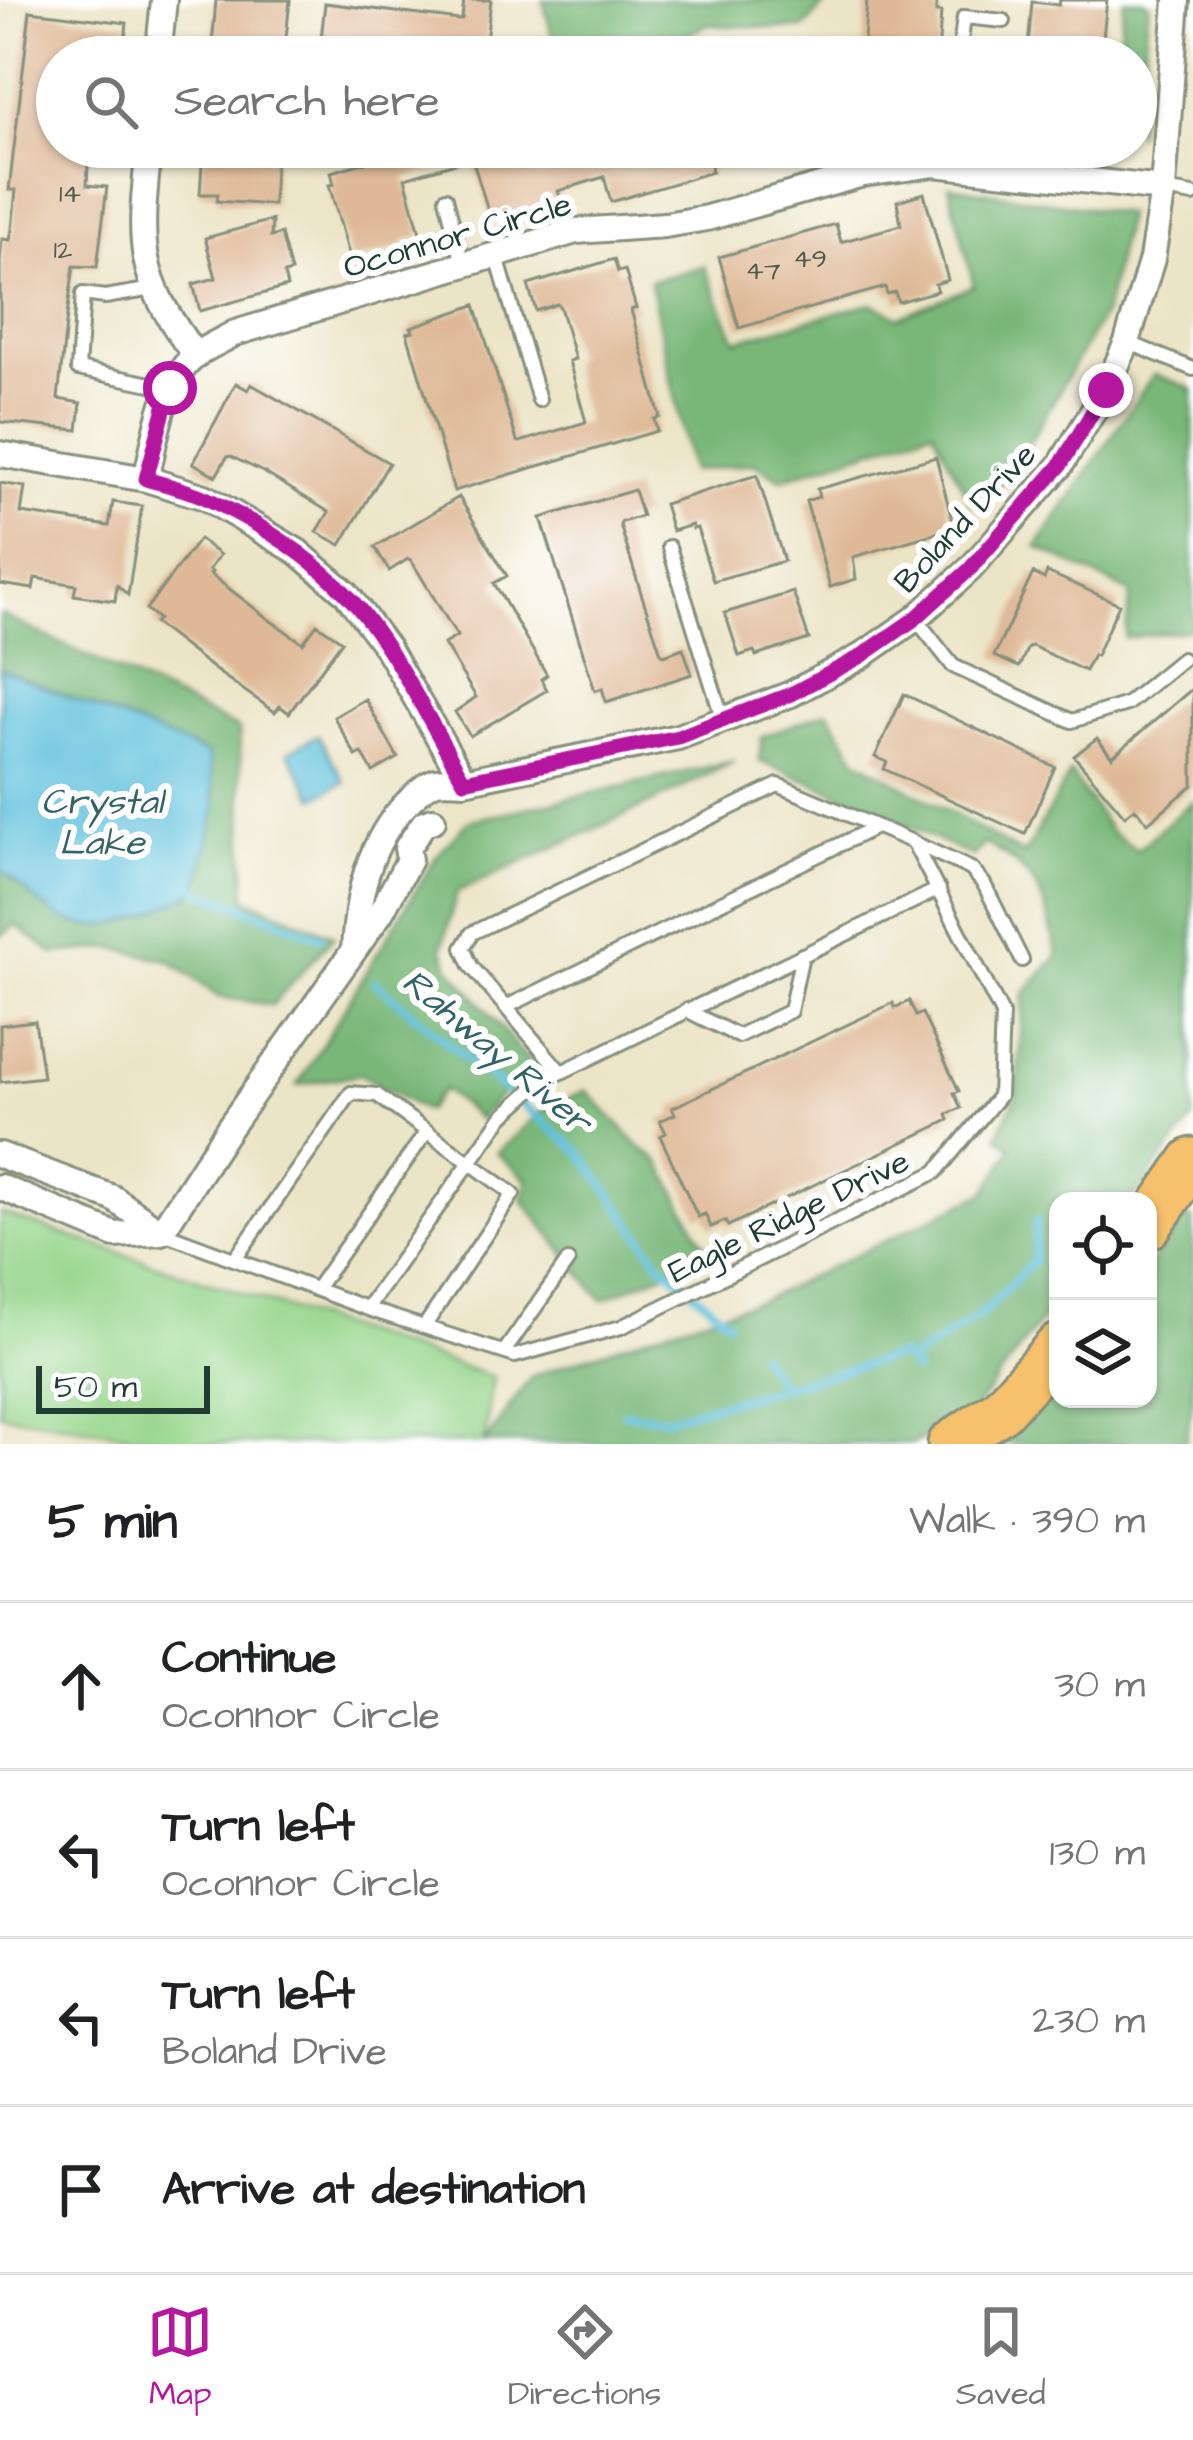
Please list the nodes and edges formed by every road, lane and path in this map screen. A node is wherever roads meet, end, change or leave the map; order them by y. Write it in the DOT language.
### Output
graph roads {
  1 [pos="164,0"];
  2 [pos="1177,0"];
  3 [pos="1004,21"];
  4 [pos="160,36"];
  5 [pos="962,36"];
  6 [pos="147,168"];
  7 [pos="888,168"];
  8 [pos="1019,168"];
  9 [pos="1162,190"];
  10 [pos="1193,195"];
  11 [pos="446,198"];
  12 [pos="496,254"];
  13 [pos="464,264"];
  14 [pos="153,289"];
  15 [pos="1127,342"];
  16 [pos="196,355"];
  17 [pos="1193,369"];
  18 [pos="170,388"];
  19 [pos="539,400"];
  20 [pos="0,454"];
  21 [pos="146,479"];
  22 [pos="669,547"];
  23 [pos="916,618"];
  24 [pos="1182,659"];
  25 [pos="723,721"];
  26 [pos="464,781"];
  27 [pos="877,826"];
  28 [pos="913,842"];
  29 [pos="374,851"];
  30 [pos="406,865"];
  31 [pos="939,889"];
  32 [pos="354,950"];
  33 [pos="802,955"];
  34 [pos="1022,959"];
  35 [pos="506,1007"];
  36 [pos="686,1010"];
  37 [pos="560,1071"];
  38 [pos="427,1131"];
  39 [pos="0,1155"];
  40 [pos="1193,1161"];
  41 [pos="469,1162"];
  42 [pos="0,1187"];
  43 [pos="1157,1213"];
  44 [pos="161,1232"];
  45 [pos="235,1259"];
  46 [pos="568,1262"];
  47 [pos="316,1289"];
  48 [pos="367,1308"];
  49 [pos="424,1327"];
  50 [pos="504,1352"];
  51 [pos="1049,1357"];
  52 [pos="951,1444"];
  1 -- 4 [label="street"];
  2 -- 9 [label="street, Boland Drive"];
  3 -- 5 [label="lane"];
  6 -- 14 [label="street"];
  7 -- 12 [label="street, Oconnor Circle"];
  8 -- 9 [label="street, Oconnor Circle"];
  9 -- 10 [label="lane"];
  9 -- 15 [label="street, Boland Drive"];
  11 -- 13 [label="lane"];
  12 -- 13 [label="street, Oconnor Circle"];
  12 -- 19 [label="lane"];
  13 -- 16 [label="street, Oconnor Circle"];
  14 -- 16 [label="street"];
  14 -- 18 [label="lane"];
  15 -- 17 [label="lane"];
  15 -- 23 [label="street, Boland Drive"];
  16 -- 18 [label="street, Oconnor Circle"];
  18 -- 21 [label="street, Oconnor Circle"];
  20 -- 21 [label="street"];
  21 -- 26 [label="street"];
  22 -- 25 [label="lane"];
  23 -- 24 [label="lane"];
  23 -- 25 [label="street, Boland Drive"];
  25 -- 26 [label="street, Boland Drive"];
  26 -- 29 [label="street, Boland Drive"];
  26 -- 30 [label="street, Boland Drive"];
  27 -- 28 [label="lane"];
  27 -- 35 [label="lane"];
  27 -- 35 [label="lane"];
  28 -- 31 [label="lane, Eagle Ridge Drive"];
  28 -- 34 [label="lane"];
  29 -- 30 [label="lane"];
  29 -- 32 [label="street, Boland Drive"];
  30 -- 32 [label="street, Boland Drive"];
  31 -- 33 [label="lane"];
  31 -- 50 [label="lane, Eagle Ridge Drive"];
  32 -- 44 [label="street, Boland Drive"];
  33 -- 36 [label="lane"];
  33 -- 36 [label="lane"];
  35 -- 37 [label="lane"];
  36 -- 37 [label="lane"];
  37 -- 41 [label="lane"];
  38 -- 41 [label="lane"];
  38 -- 45 [label="lane"];
  38 -- 47 [label="lane"];
  39 -- 44 [label="street"];
  40 -- 43 [label="highway"];
  41 -- 48 [label="lane"];
  41 -- 49 [label="lane"];
  42 -- 44 [label="street"];
  44 -- 45 [label="lane, Eagle Ridge Drive"];
  45 -- 47 [label="lane, Eagle Ridge Drive"];
  46 -- 50 [label="lane"];
  47 -- 48 [label="lane, Eagle Ridge Drive"];
  48 -- 49 [label="lane, Eagle Ridge Drive"];
  49 -- 50 [label="lane, Eagle Ridge Drive"];
  51 -- 52 [label="highway"];
}
